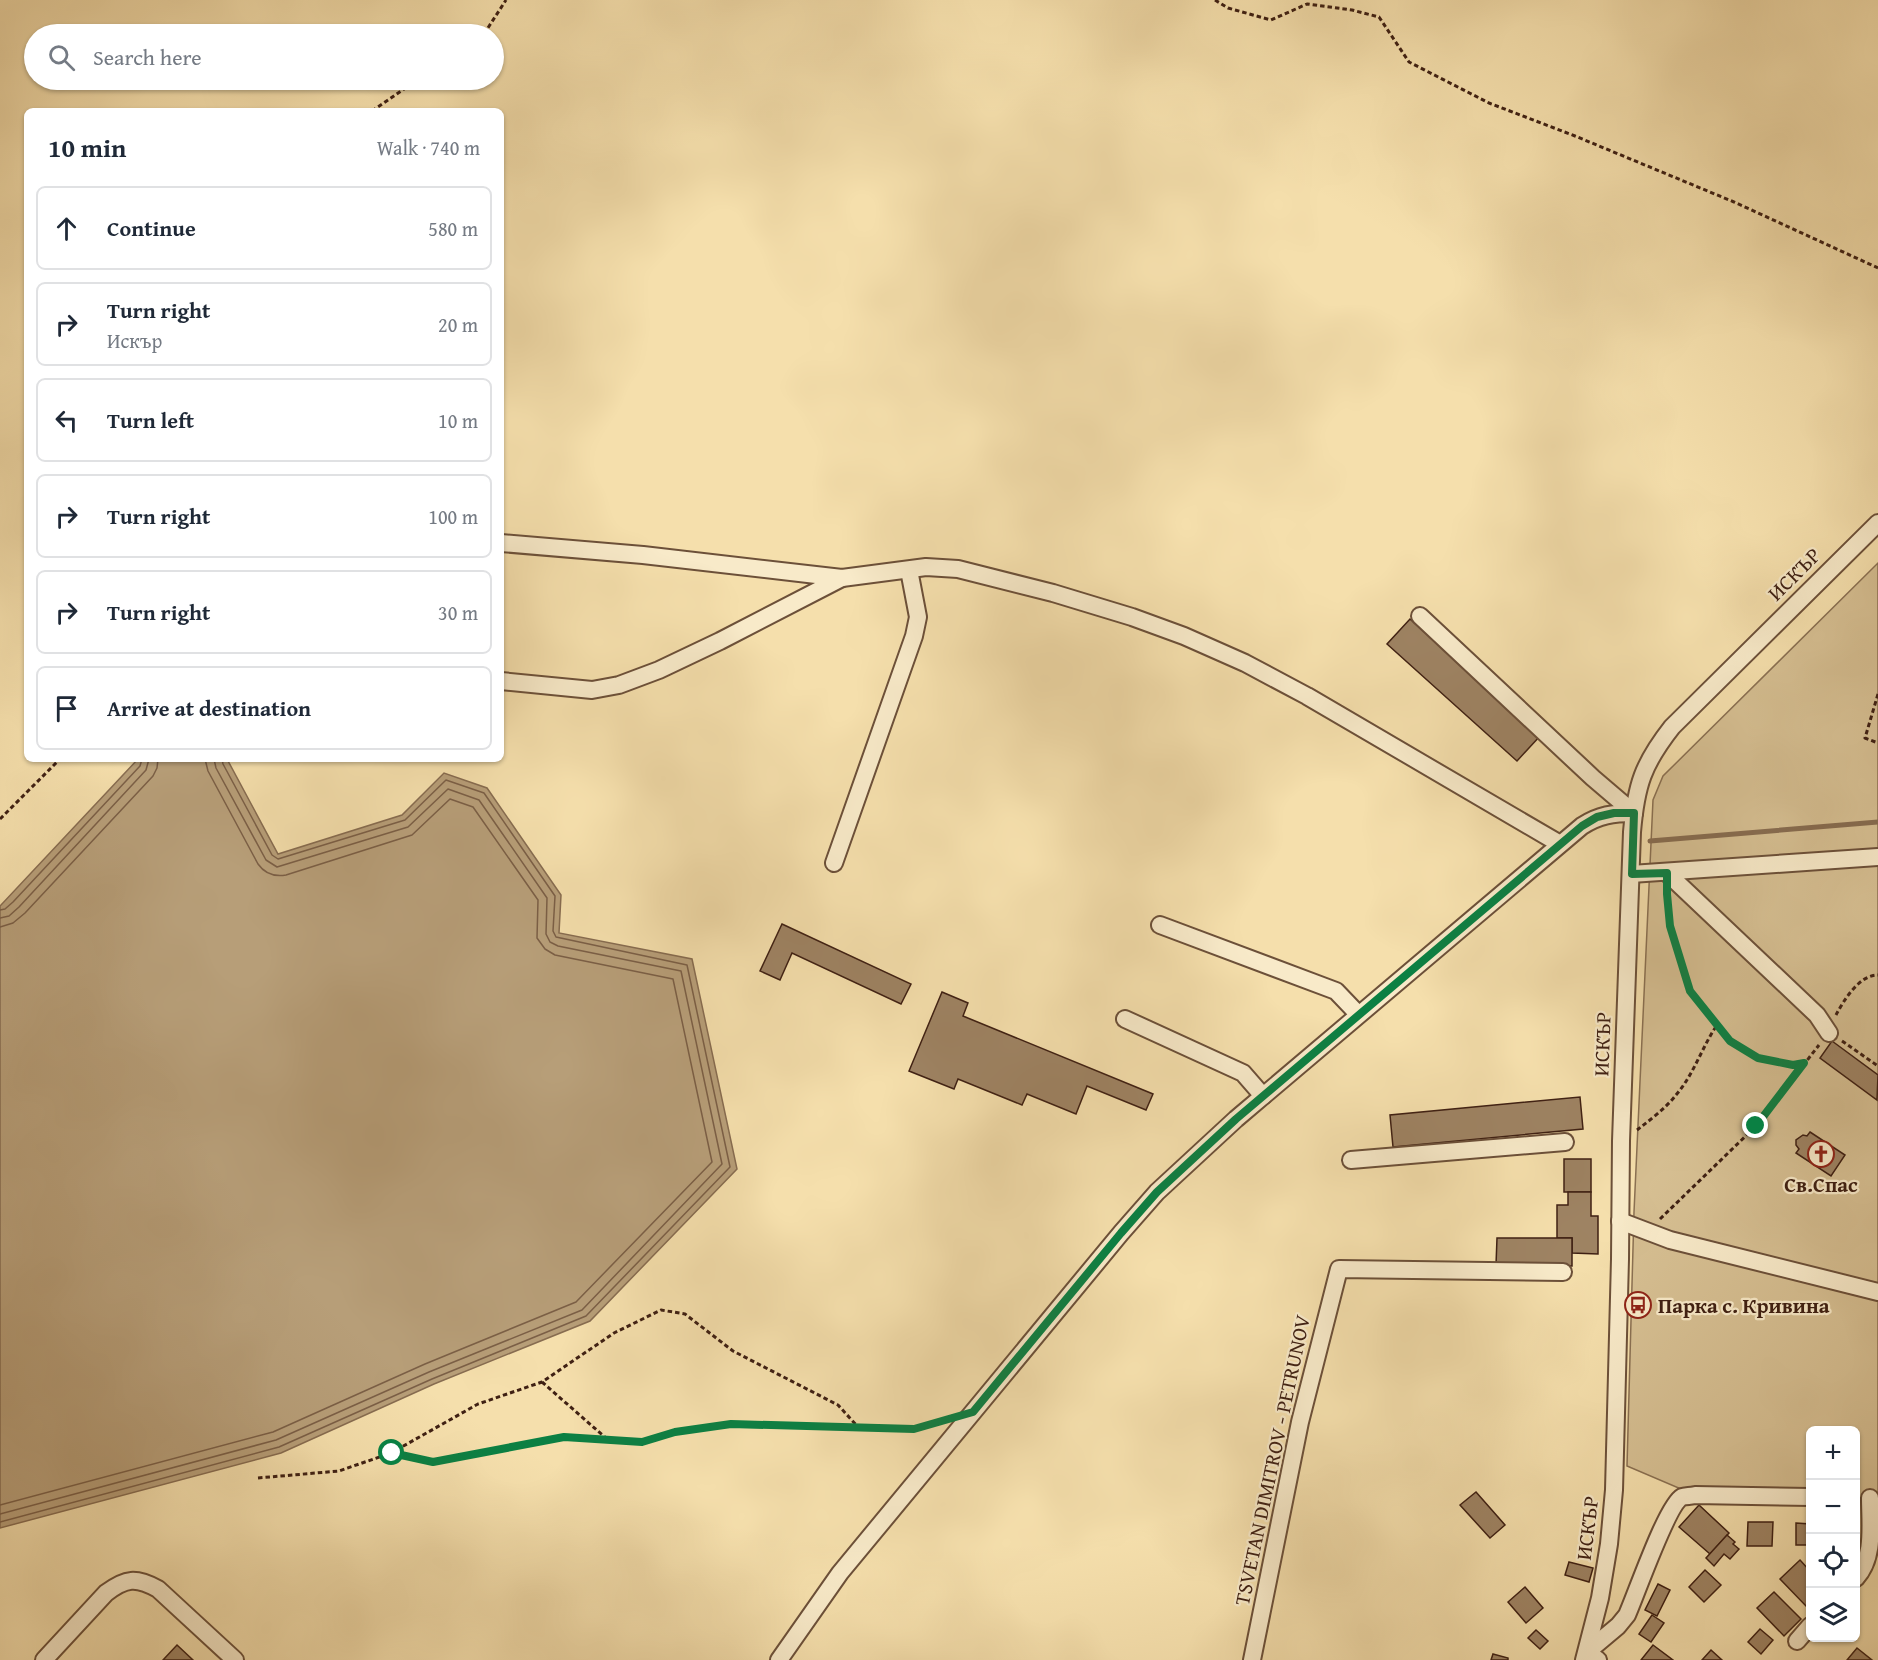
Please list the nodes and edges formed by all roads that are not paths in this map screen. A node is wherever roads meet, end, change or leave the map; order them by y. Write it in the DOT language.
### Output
graph roads {
  1 [pos="1878,523"];
  2 [pos="504,543"];
  3 [pos="909,570"];
  4 [pos="842,578"];
  5 [pos="1420,616"];
  6 [pos="504,681"];
  7 [pos="1634,813"];
  8 [pos="1560,844"];
  9 [pos="1878,857"];
  10 [pos="834,863"];
  11 [pos="1667,873"];
  12 [pos="1632,874"];
  13 [pos="1160,925"];
  14 [pos="1358,1014"];
  15 [pos="1125,1019"];
  16 [pos="1829,1033"];
  17 [pos="1263,1095"];
  18 [pos="1565,1142"];
  19 [pos="1351,1160"];
  20 [pos="1620,1221"];
  21 [pos="1563,1272"];
  22 [pos="1878,1292"];
  23 [pos="1806,1497"];
  24 [pos="1868,1498"];
  25 [pos="1860,1573"];
  26 [pos="1806,1631"];
  27 [pos="1797,1641"];
  28 [pos="1590,1657"];
  29 [pos="44,1660"];
  30 [pos="235,1660"];
  31 [pos="778,1660"];
  32 [pos="1251,1660"];
  1 -- 7 [label="street, ИСКЪР"];
  2 -- 4 [label="street"];
  3 -- 4 [label="street"];
  3 -- 8 [label="street"];
  3 -- 10 [label="street"];
  4 -- 6 [label="street"];
  5 -- 7 [label="street"];
  7 -- 8 [label="street"];
  7 -- 12 [label="street, ИСКЪР"];
  8 -- 14 [label="street"];
  9 -- 11 [label="street"];
  11 -- 12 [label="street"];
  11 -- 16 [label="street"];
  12 -- 20 [label="street, ИСКЪР"];
  13 -- 14 [label="street"];
  14 -- 17 [label="street"];
  15 -- 17 [label="street"];
  17 -- 31 [label="street"];
  18 -- 19 [label="street"];
  20 -- 22 [label="street"];
  20 -- 28 [label="street, ИСКЪР"];
  21 -- 32 [label="street, TSVETAN DIMITROV - PETRUNOV"];
  23 -- 28 [label="street"];
  24 -- 25 [label="street"];
  26 -- 27 [label="street"];
  29 -- 30 [label="street"];
}
